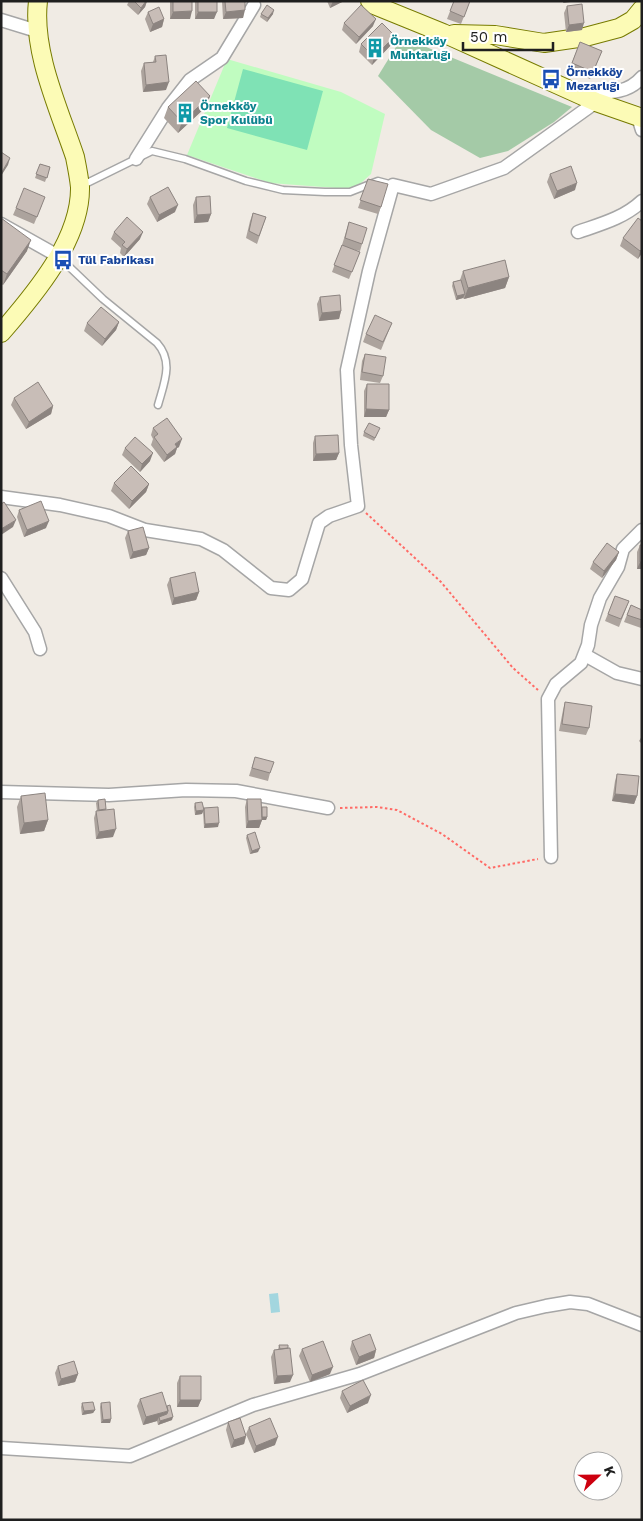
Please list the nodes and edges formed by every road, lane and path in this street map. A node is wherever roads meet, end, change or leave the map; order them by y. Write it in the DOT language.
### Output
graph roads {
  1 [pos="38,1"];
  2 [pos="370,1"];
  3 [pos="254,5"];
  4 [pos="642,9"];
  5 [pos="1,20"];
  6 [pos="37,31"];
  7 [pos="443,34"];
  8 [pos="642,77"];
  9 [pos="575,93"];
  10 [pos="596,102"];
  11 [pos="640,122"];
  12 [pos="136,159"];
  13 [pos="393,185"];
  14 [pos="80,187"];
  15 [pos="642,201"];
  16 [pos="1,224"];
  17 [pos="578,232"];
  18 [pos="58,256"];
  19 [pos="1,333"];
  20 [pos="158,405"];
  21 [pos="1,497"];
  22 [pos="358,506"];
  23 [pos="642,530"];
  24 [pos="1,578"];
  25 [pos="40,649"];
  26 [pos="585,654"];
  27 [pos="642,679"];
  28 [pos="548,699"];
  29 [pos="1,792"];
  30 [pos="328,808"];
  31 [pos="551,857"];
  32 [pos="642,1325"];
  33 [pos="1,1448"];
  1 -- 6 [label="street"];
  2 -- 7 [label="street"];
  3 -- 12 [label="street"];
  4 -- 7 [label="street"];
  5 -- 6 [label="street"];
  6 -- 14 [label="street"];
  7 -- 9 [label="street"];
  8 -- 9 [label="street"];
  9 -- 10 [label="street"];
  10 -- 11 [label="street"];
  10 -- 13 [label="street"];
  12 -- 13 [label="lane"];
  12 -- 14 [label="lane"];
  13 -- 22 [label="street"];
  14 -- 18 [label="street"];
  15 -- 17 [label="street"];
  16 -- 18 [label="street"];
  18 -- 19 [label="street"];
  18 -- 20 [label="lane"];
  21 -- 22 [label="street"];
  22 -- 28 [label="path"];
  23 -- 26 [label="street"];
  24 -- 25 [label="street"];
  26 -- 27 [label="street"];
  26 -- 28 [label="street"];
  28 -- 31 [label="street"];
  29 -- 30 [label="street"];
  30 -- 31 [label="path"];
  32 -- 33 [label="street"];
}
